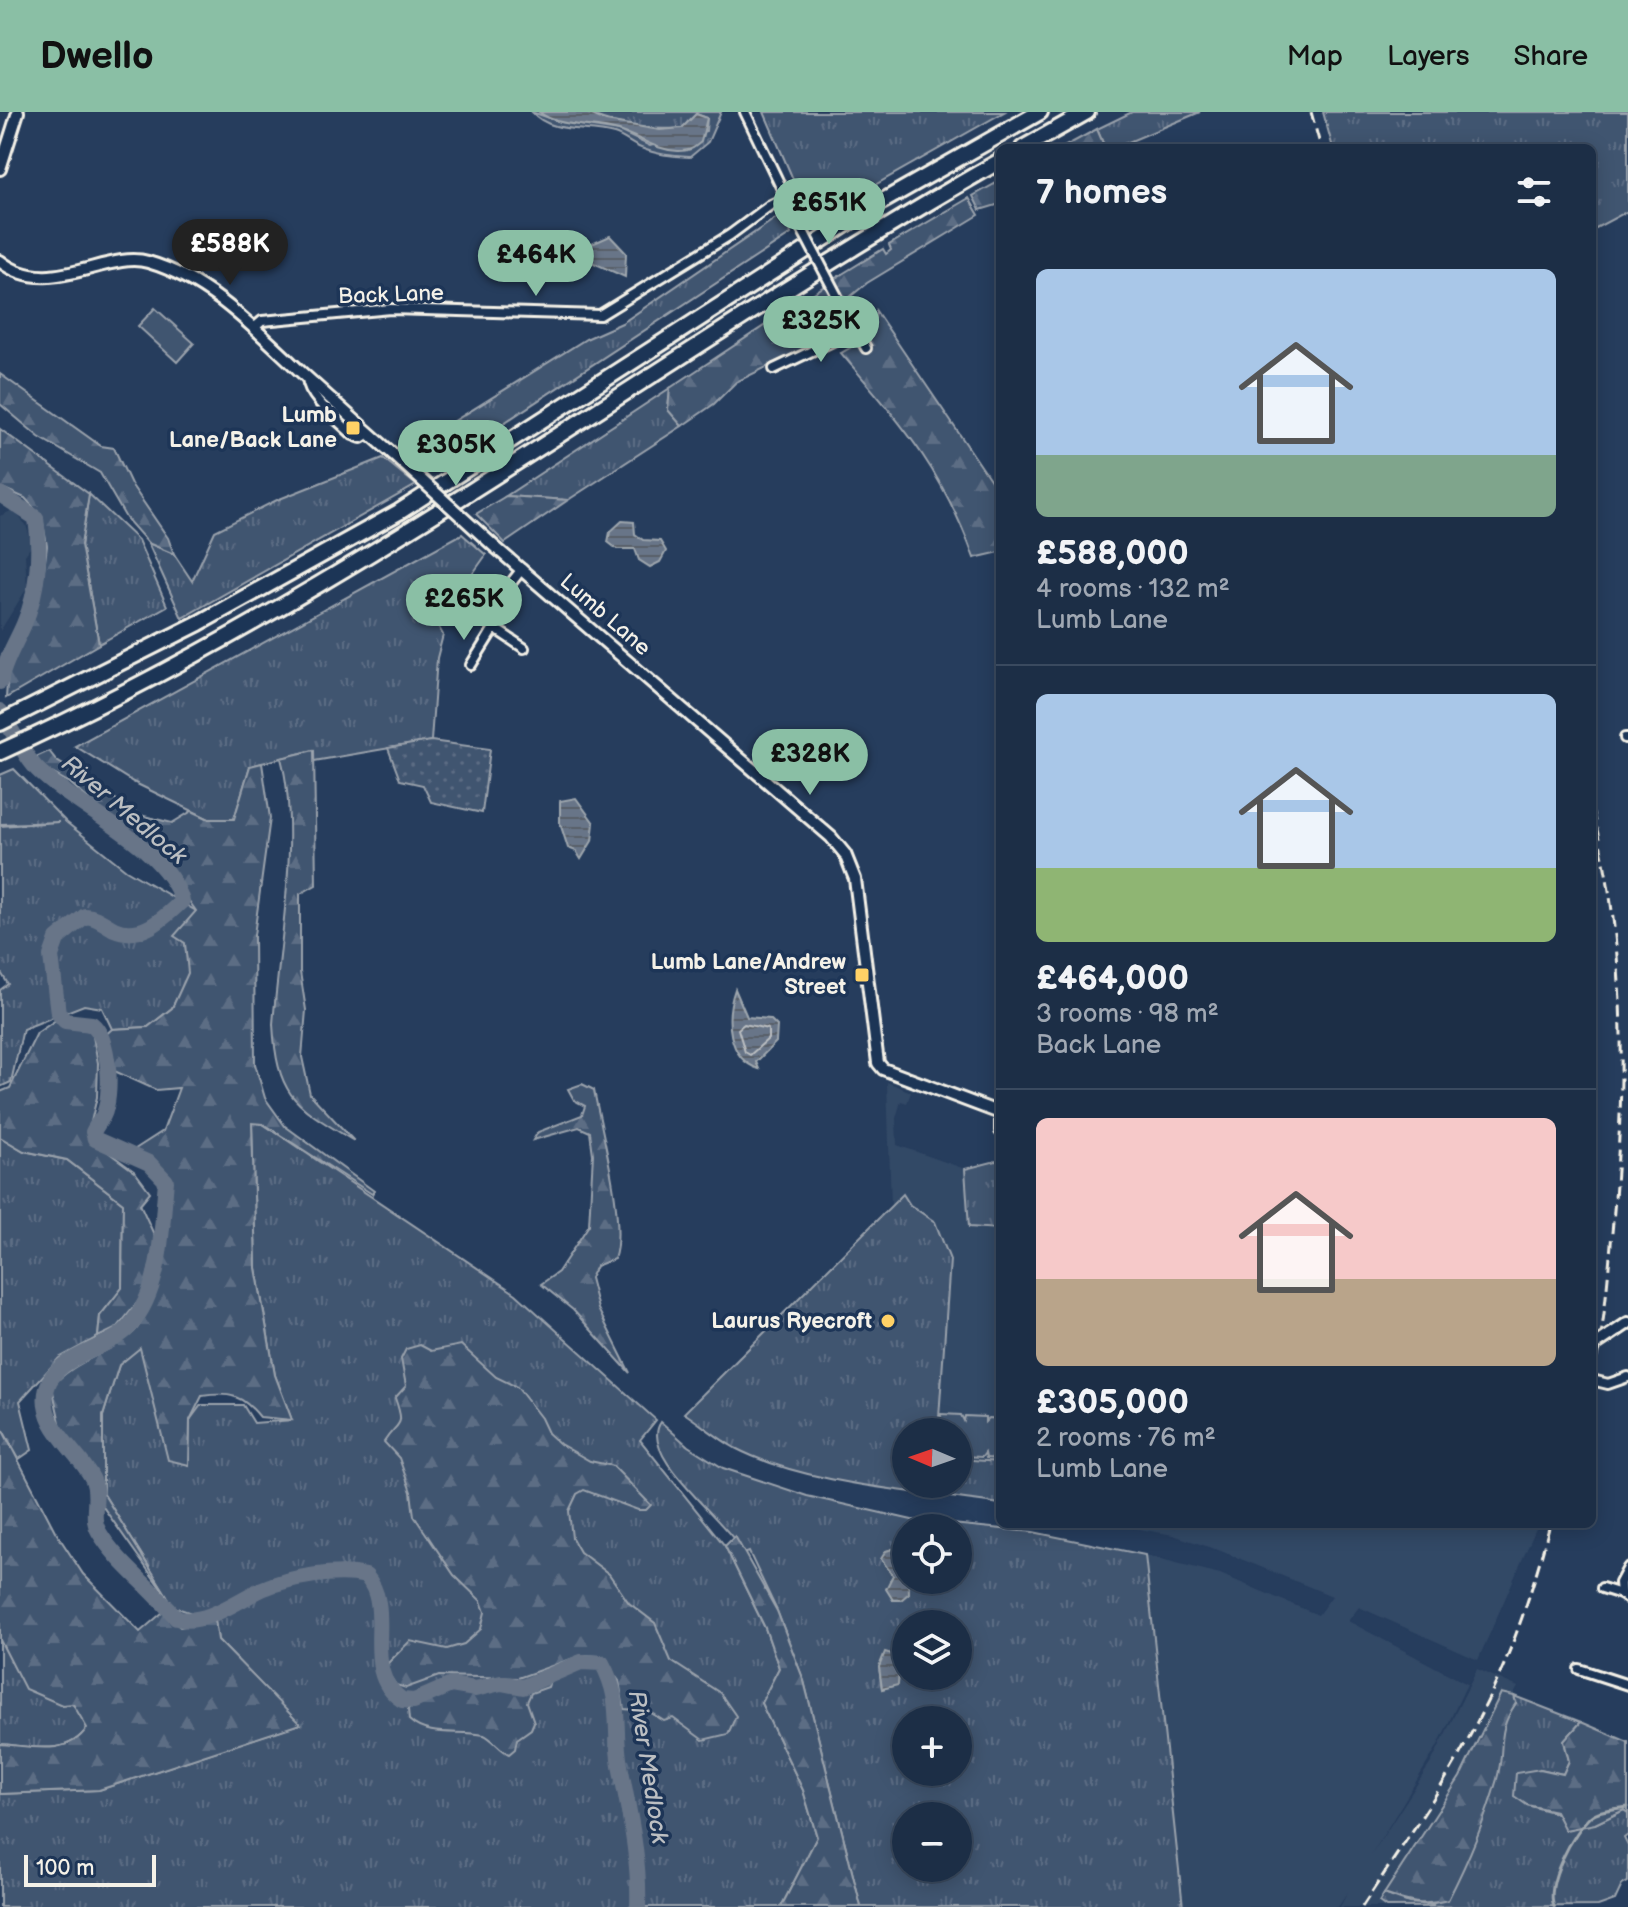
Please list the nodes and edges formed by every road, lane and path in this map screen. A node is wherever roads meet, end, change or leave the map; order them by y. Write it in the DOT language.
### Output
graph roads {
  1 [pos="18,112"];
  2 [pos="745,112"];
  3 [pos="1040,112"];
  4 [pos="1087,112"];
  5 [pos="1030,144"];
  6 [pos="996,163"];
  7 [pos="0,169"];
  8 [pos="803,189"];
  9 [pos="785,196"];
  10 [pos="3,267"];
  11 [pos="254,328"];
  12 [pos="854,331"];
  13 [pos="866,348"];
  14 [pos="774,369"];
  15 [pos="518,574"];
  16 [pos="462,604"];
  17 [pos="485,616"];
  18 [pos="494,628"];
  19 [pos="524,648"];
  20 [pos="471,665"];
  21 [pos="0,723"];
  22 [pos="0,752"];
  23 [pos="996,1112"];
  24 [pos="1628,1323"];
  25 [pos="1596,1344"];
  26 [pos="1628,1377"];
  27 [pos="1596,1381"];
  28 [pos="1628,1568"];
  29 [pos="1602,1588"];
  30 [pos="1624,1596"];
  31 [pos="1579,1669"];
  32 [pos="1628,1685"];
  1 -- 7 [label="street"];
  2 -- 9 [label="street"];
  3 -- 21 [label="highway"];
  4 -- 5 [label="highway"];
  6 -- 22 [label="highway"];
  8 -- 9 [label="street, Back Lane"];
  9 -- 11 [label="street, Back Lane"];
  9 -- 12 [label="street, bridge"];
  10 -- 11 [label="street, Lumb Lane"];
  11 -- 15 [label="street, Lumb Lane, bridge"];
  12 -- 13 [label="street"];
  12 -- 14 [label="street"];
  15 -- 17 [label="street"];
  15 -- 23 [label="street, Lumb Lane"];
  16 -- 17 [label="street"];
  17 -- 18 [label="street"];
  18 -- 19 [label="street"];
  18 -- 20 [label="street"];
  24 -- 25 [label="street, bridge"];
  26 -- 27 [label="street"];
  28 -- 30 [label="street"];
  29 -- 30 [label="street"];
  31 -- 32 [label="street"];
}
